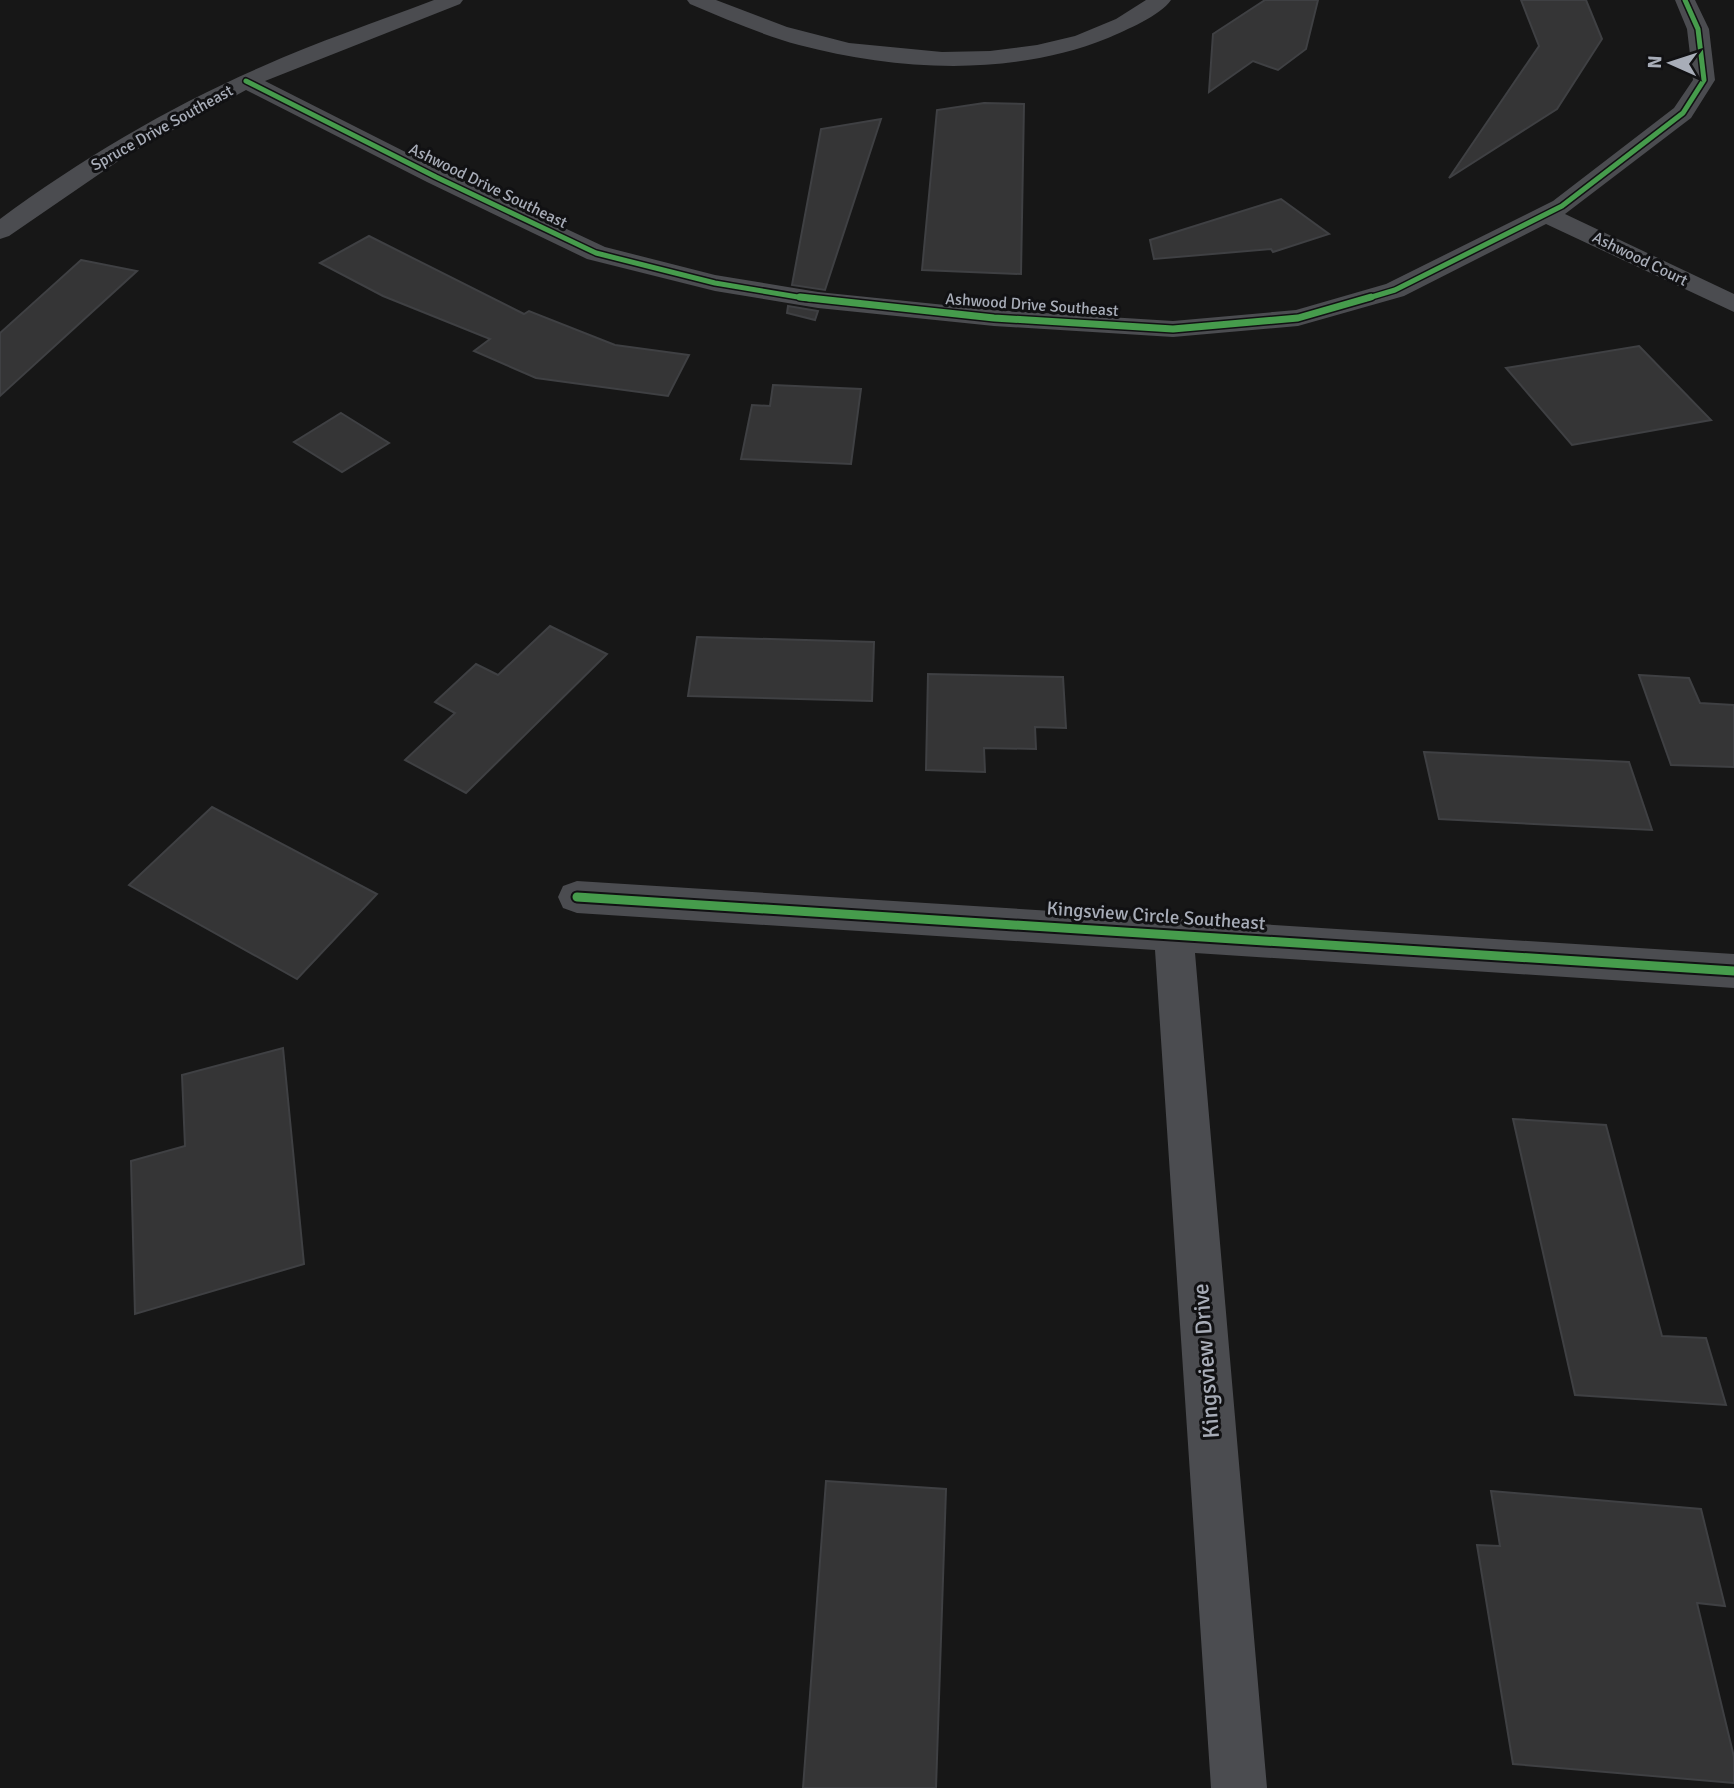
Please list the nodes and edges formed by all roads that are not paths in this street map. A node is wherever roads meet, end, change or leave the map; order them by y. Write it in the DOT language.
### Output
graph roads {
  1 [pos="453,0"];
  2 [pos="697,0"];
  3 [pos="1161,0"];
  4 [pos="1685,0"];
  5 [pos="246,81"];
  6 [pos="1545,214"];
  7 [pos="0,231"];
  8 [pos="1734,304"];
  9 [pos="577,897"];
  10 [pos="1174,935"];
  11 [pos="1734,971"];
  12 [pos="1239,1788"];
  1 -- 5 [label="street, Spruce Drive Southeast"];
  2 -- 3 [label="street"];
  4 -- 6 [label="street, Ashwood Drive Southeast"];
  5 -- 6 [label="street, Ashwood Drive Southeast"];
  5 -- 7 [label="street, Spruce Drive Southeast"];
  6 -- 8 [label="street, Ashwood Court"];
  9 -- 10 [label="street, Kingsview Circle Southeast"];
  10 -- 11 [label="street, Kingsview Circle Southeast"];
  10 -- 12 [label="street, Kingsview Drive"];
}
